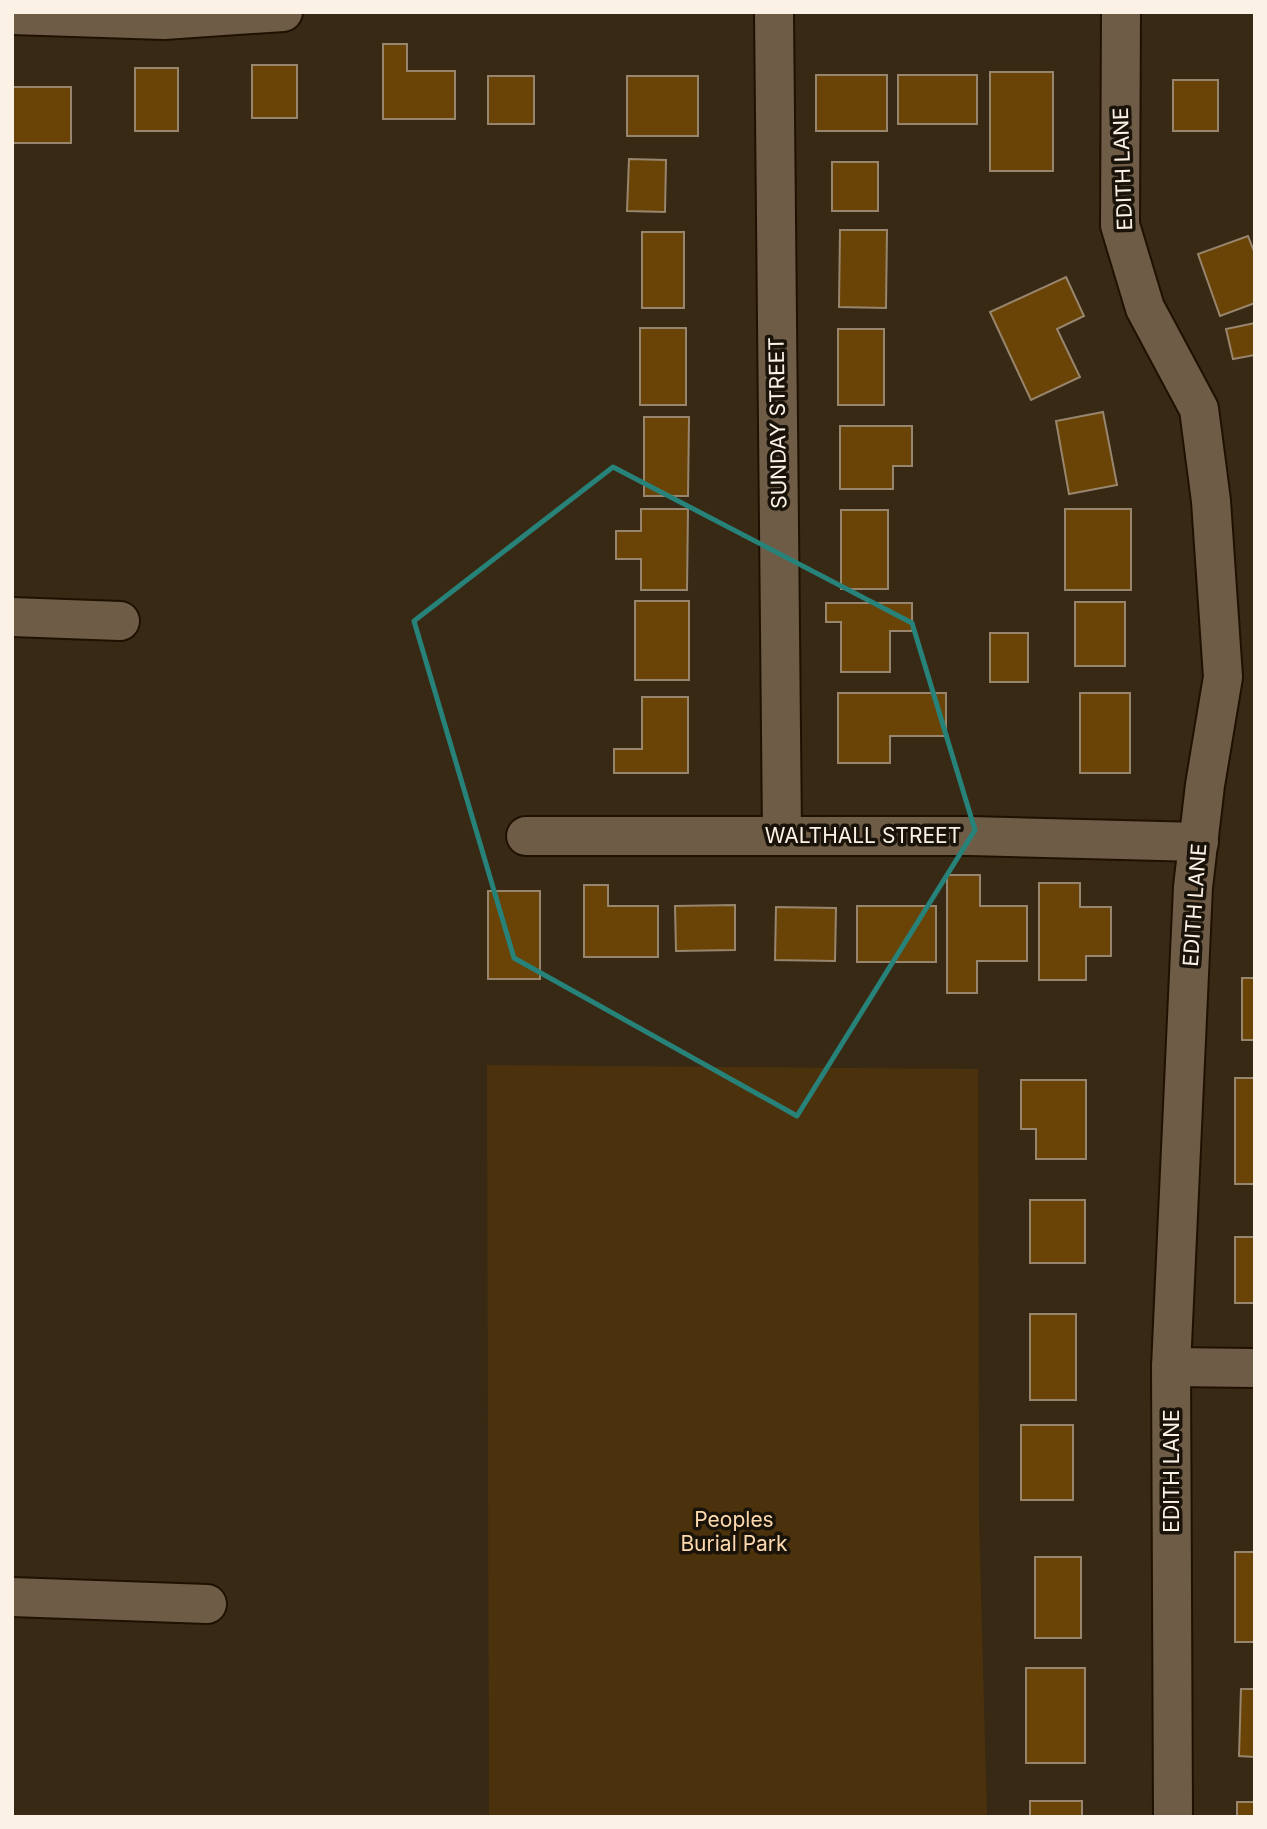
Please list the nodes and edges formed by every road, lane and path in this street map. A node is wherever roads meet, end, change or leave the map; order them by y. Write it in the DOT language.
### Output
graph roads {
  1 [pos="283,12"];
  2 [pos="774,12"];
  3 [pos="1121,12"];
  4 [pos="12,15"];
  5 [pos="12,617"];
  6 [pos="120,621"];
  7 [pos="782,835"];
  8 [pos="526,836"];
  9 [pos="1199,842"];
  10 [pos="1171,1367"];
  11 [pos="1255,1368"];
  12 [pos="12,1597"];
  13 [pos="206,1604"];
  14 [pos="1173,1817"];
  1 -- 4 [label="street"];
  2 -- 7 [label="street, SUNDAY STREET"];
  3 -- 9 [label="street, EDITH LANE"];
  5 -- 6 [label="street"];
  7 -- 8 [label="street, WALTHALL STREET"];
  7 -- 9 [label="street, WALTHALL STREET"];
  9 -- 10 [label="street, EDITH LANE"];
  10 -- 11 [label="street"];
  10 -- 14 [label="street, EDITH LANE"];
  12 -- 13 [label="street"];
}
